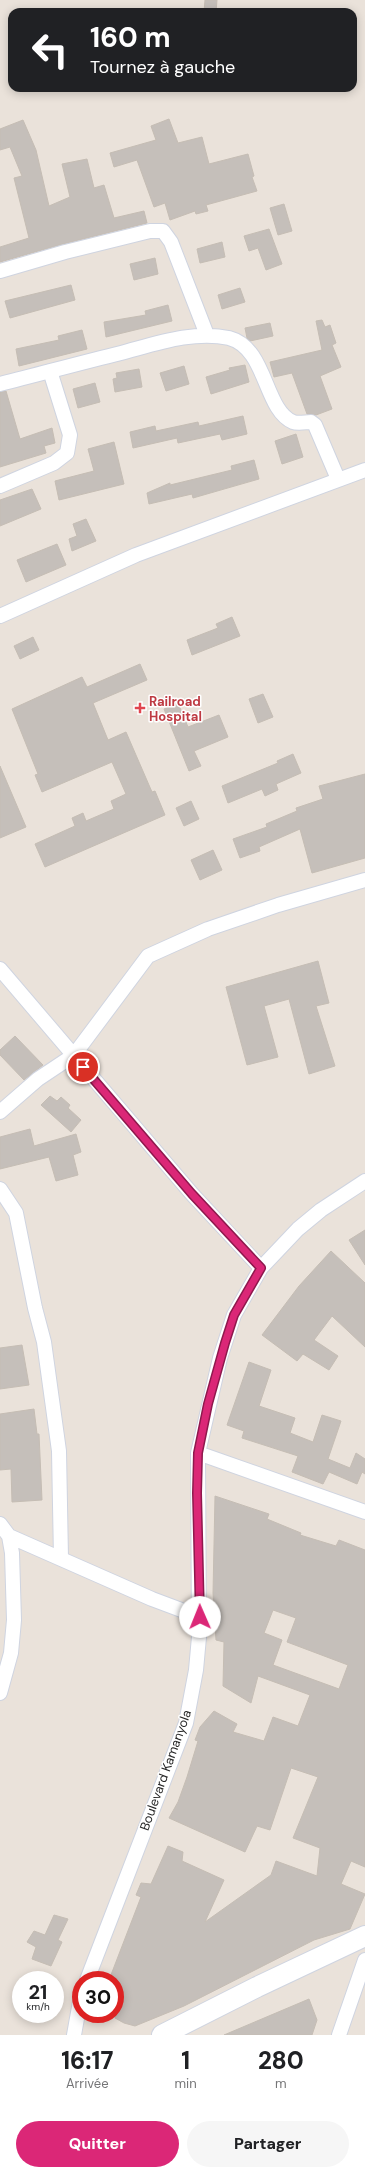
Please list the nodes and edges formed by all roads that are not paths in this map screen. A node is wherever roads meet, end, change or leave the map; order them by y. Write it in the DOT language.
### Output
graph roads {
  1 [pos="0,271"];
  2 [pos="207,335"];
  3 [pos="50,371"];
  4 [pos="0,384"];
  5 [pos="365,470"];
  6 [pos="338,479"];
  7 [pos="0,486"];
  8 [pos="0,616"];
  9 [pos="365,880"];
  10 [pos="0,969"];
  11 [pos="74,1055"];
  12 [pos="0,1112"];
  13 [pos="365,1181"];
  14 [pos="0,1189"];
  15 [pos="261,1268"];
  16 [pos="198,1453"];
  17 [pos="365,1512"];
  18 [pos="0,1524"];
  19 [pos="9,1536"];
  20 [pos="61,1558"];
  21 [pos="200,1617"];
  22 [pos="0,1693"];
  23 [pos="365,1936"];
  24 [pos="365,1960"];
  25 [pos="90,1971"];
  26 [pos="76,2023"];
  27 [pos="74,2035"];
  28 [pos="162,2035"];
  29 [pos="339,2035"];
  1 -- 2 [label="street"];
  2 -- 3 [label="street"];
  2 -- 6 [label="street"];
  3 -- 4 [label="street"];
  3 -- 7 [label="street"];
  5 -- 6 [label="street"];
  6 -- 8 [label="street"];
  9 -- 11 [label="street"];
  10 -- 11 [label="street"];
  11 -- 12 [label="street"];
  11 -- 15 [label="street"];
  13 -- 15 [label="street, Boulevard Kamanyola"];
  14 -- 20 [label="street"];
  15 -- 16 [label="street, Boulevard Kamanyola"];
  16 -- 17 [label="street"];
  16 -- 21 [label="street, Boulevard Kamanyola"];
  18 -- 19 [label="street"];
  19 -- 20 [label="street"];
  19 -- 22 [label="street"];
  20 -- 21 [label="street"];
  21 -- 25 [label="street, Boulevard Kamanyola"];
  23 -- 28 [label="main road"];
  24 -- 29 [label="street"];
  26 -- 27 [label="street"];
}
